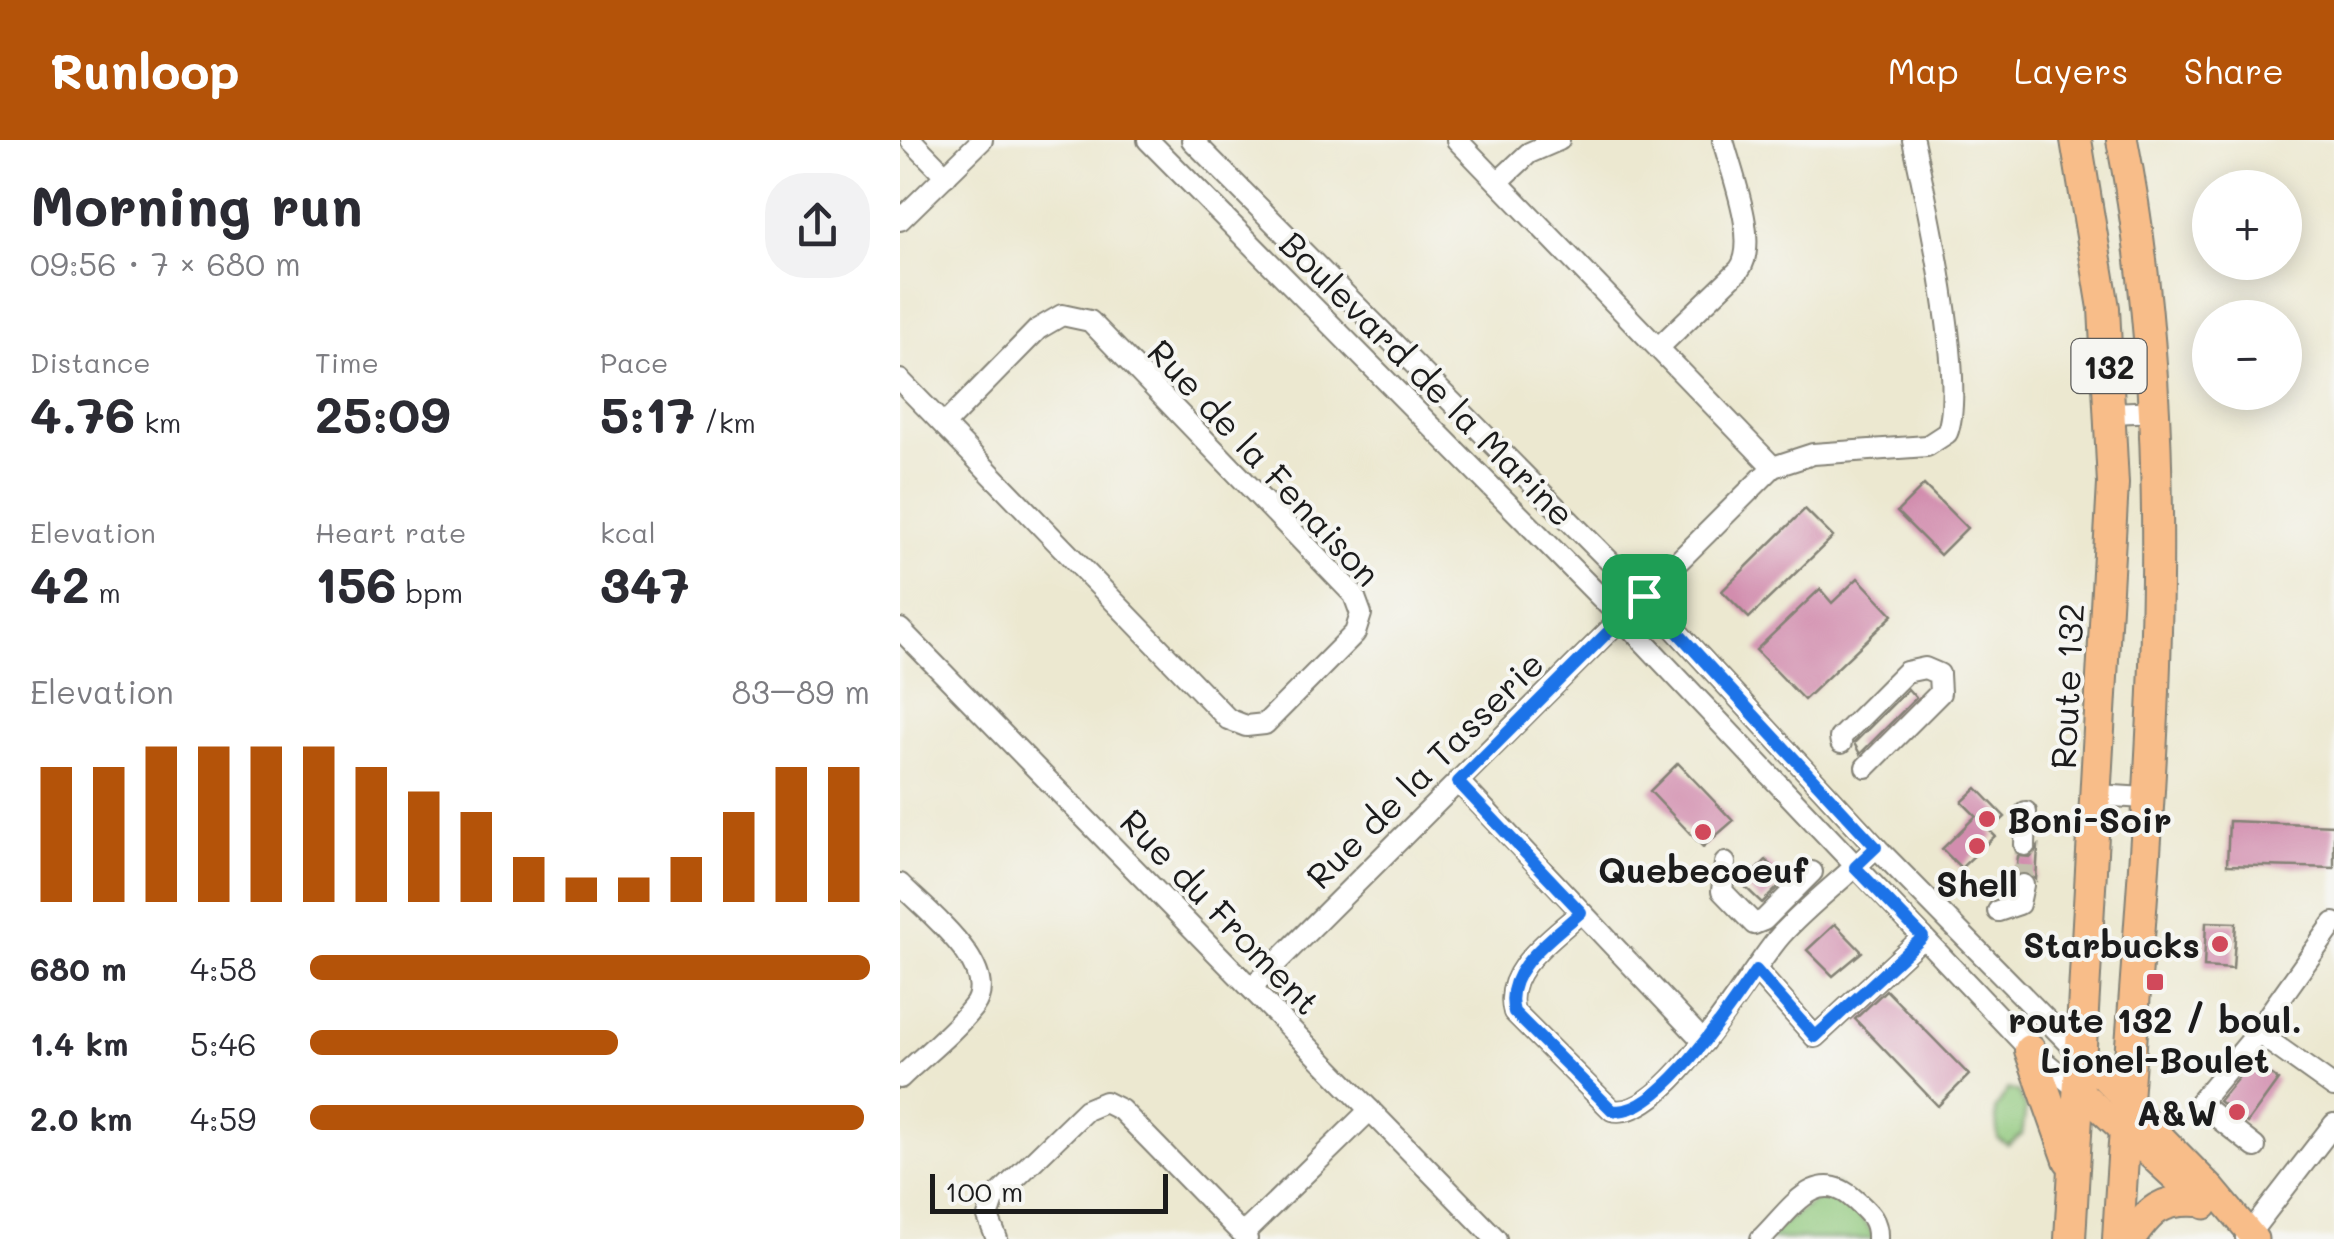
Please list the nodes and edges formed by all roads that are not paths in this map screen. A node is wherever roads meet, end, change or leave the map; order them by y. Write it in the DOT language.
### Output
graph roads {
  1 [pos="911,140"];
  2 [pos="982,140"];
  3 [pos="1148,140"];
  4 [pos="1192,140"];
  5 [pos="1456,140"];
  6 [pos="1559,140"];
  7 [pos="1723,140"];
  8 [pos="1912,140"];
  9 [pos="2076,140"];
  10 [pos="2122,140"];
  11 [pos="946,176"];
  12 [pos="1498,182"];
  13 [pos="900,220"];
  14 [pos="1660,346"];
  15 [pos="900,380"];
  16 [pos="2157,411"];
  17 [pos="2112,413"];
  18 [pos="944,425"];
  19 [pos="1774,467"];
  20 [pos="1644,596"];
  21 [pos="1621,618"];
  22 [pos="900,629"];
  23 [pos="1841,743"];
  24 [pos="1866,767"];
  25 [pos="1458,782"];
  26 [pos="2097,796"];
  27 [pos="2145,798"];
  28 [pos="2026,812"];
  29 [pos="2025,845"];
  30 [pos="1876,847"];
  31 [pos="1726,863"];
  32 [pos="1855,867"];
  33 [pos="1812,872"];
  34 [pos="900,884"];
  35 [pos="2022,885"];
  36 [pos="1998,911"];
  37 [pos="1581,912"];
  38 [pos="2334,923"];
  39 [pos="1923,937"];
  40 [pos="1756,970"];
  41 [pos="1251,988"];
  42 [pos="2260,1030"];
  43 [pos="1704,1042"];
  44 [pos="2030,1050"];
  45 [pos="2082,1056"];
  46 [pos="900,1078"];
  47 [pos="2334,1087"];
  48 [pos="2080,1091"];
  49 [pos="2127,1100"];
  50 [pos="1370,1110"];
  51 [pos="2334,1124"];
  52 [pos="2124,1133"];
  53 [pos="2255,1148"];
  54 [pos="2074,1176"];
  55 [pos="2198,1200"];
  56 [pos="1245,1237"];
  57 [pos="2250,1237"];
  58 [pos="997,1239"];
  59 [pos="1496,1239"];
  60 [pos="1761,1239"];
  61 [pos="1877,1239"];
  62 [pos="2070,1239"];
  63 [pos="2118,1239"];
  64 [pos="2130,1239"];
  1 -- 11 [label="street"];
  2 -- 11 [label="street"];
  3 -- 21 [label="street, Boulevard de la Marine"];
  4 -- 20 [label="street, Boulevard de la Marine"];
  5 -- 12 [label="street"];
  6 -- 12 [label="street"];
  7 -- 14 [label="street"];
  8 -- 19 [label="street"];
  9 -- 17 [label="highway, Route 132 / 132"];
  10 -- 16 [label="highway, 132"];
  11 -- 13 [label="street"];
  12 -- 14 [label="street"];
  14 -- 19 [label="street"];
  15 -- 18 [label="street, Rue de la Fenaison"];
  16 -- 17 [label="street"];
  16 -- 27 [label="highway, 132"];
  17 -- 26 [label="highway, Route 132 / 132"];
  18 -- 18 [label="street, Rue de la Fenaison"];
  19 -- 20 [label="street, Rue de la Tasserie"];
  20 -- 21 [label="street, Rue de la Tasserie"];
  20 -- 30 [label="street, Boulevard de la Marine"];
  21 -- 25 [label="street, Rue de la Tasserie"];
  21 -- 32 [label="street, Boulevard de la Marine"];
  22 -- 41 [label="street, Rue du Froment"];
  23 -- 24 [label="street"];
  25 -- 37 [label="street"];
  25 -- 41 [label="street, Rue de la Tasserie"];
  26 -- 27 [label="street"];
  26 -- 45 [label="highway, Route 132 / 132"];
  27 -- 49 [label="highway, 132"];
  28 -- 29 [label="street"];
  30 -- 32 [label="street"];
  30 -- 45 [label="street, Boulevard de la Marine"];
  31 -- 33 [label="street"];
  32 -- 39 [label="street, Boulevard de la Marine"];
  32 -- 40 [label="street"];
  34 -- 46 [label="street"];
  35 -- 36 [label="street"];
  37 -- 43 [label="street"];
  37 -- 43 [label="street"];
  38 -- 42 [label="street"];
  39 -- 40 [label="street"];
  39 -- 44 [label="street, Boulevard de la Marine"];
  40 -- 43 [label="street"];
  41 -- 50 [label="street, Rue du Froment"];
  42 -- 47 [label="street"];
  42 -- 53 [label="street"];
  44 -- 48 [label="street, Boulevard de la Marine"];
  44 -- 54 [label="highway"];
  45 -- 48 [label="highway, Route 132 / 132"];
  45 -- 49 [label="main road"];
  48 -- 52 [label="main road"];
  48 -- 54 [label="highway, Route 132 / 132"];
  49 -- 52 [label="highway, 132"];
  49 -- 57 [label="main road"];
  50 -- 56 [label="street"];
  50 -- 59 [label="street, Rue du Froment"];
  51 -- 57 [label="street"];
  52 -- 55 [label="main road"];
  52 -- 63 [label="highway, 132"];
  54 -- 62 [label="highway, Route 132 / 132"];
  55 -- 57 [label="main road"];
  55 -- 64 [label="highway"];
  56 -- 58 [label="street"];
  60 -- 61 [label="street"];
}
